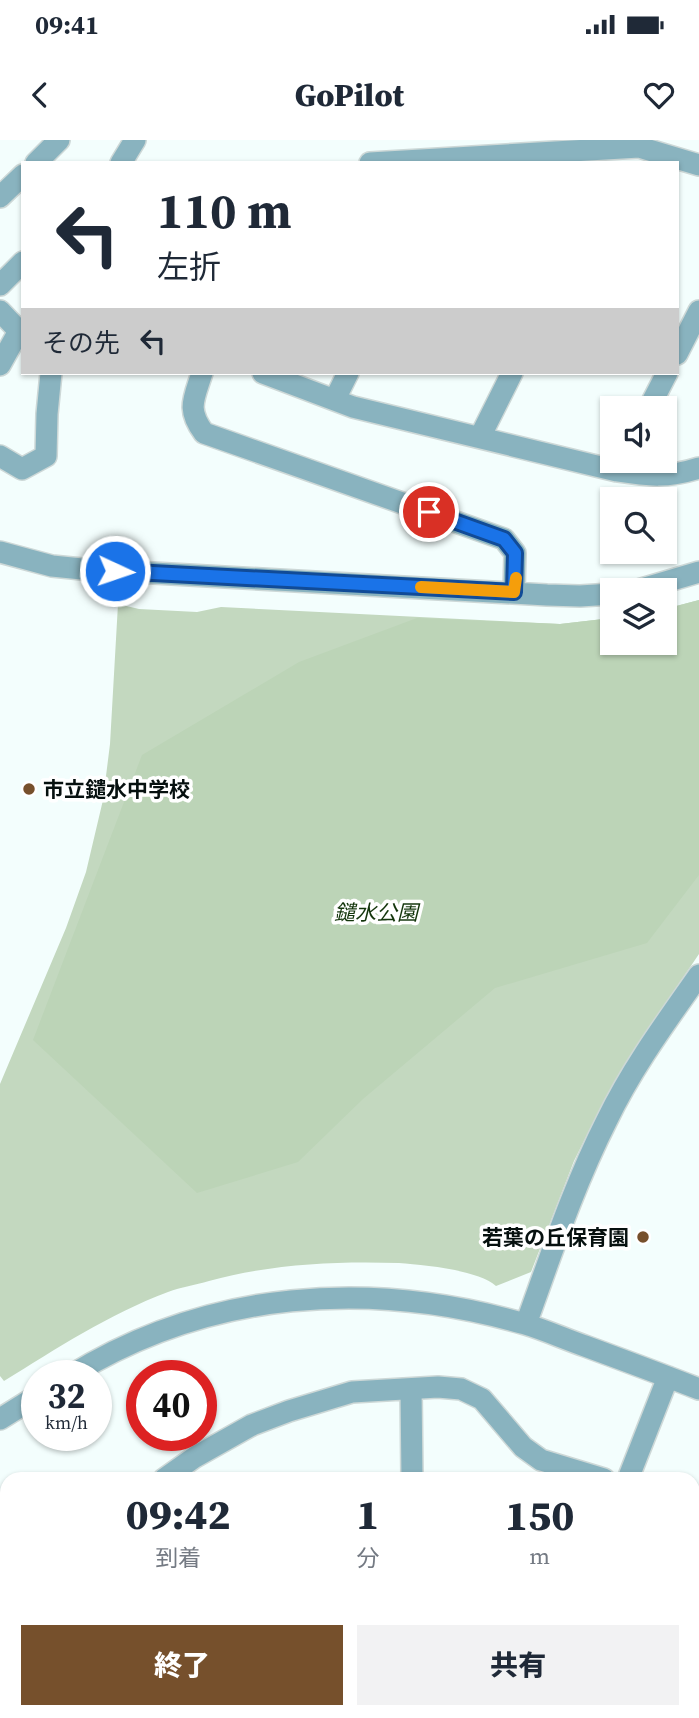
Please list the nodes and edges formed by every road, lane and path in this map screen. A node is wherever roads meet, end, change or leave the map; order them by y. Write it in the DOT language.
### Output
graph roads {
  1 [pos="59,140"];
  2 [pos="135,140"];
  3 [pos="619,155"];
  4 [pos="38,161"];
  5 [pos="122,161"];
  6 [pos="453,161"];
  7 [pos="699,165"];
  8 [pos="21,177"];
  9 [pos="0,197"];
  10 [pos="21,264"];
  11 [pos="0,285"];
  12 [pos="699,311"];
  13 [pos="0,312"];
  14 [pos="679,350"];
  15 [pos="0,365"];
  16 [pos="51,375"];
  17 [pos="201,375"];
  18 [pos="269,375"];
  19 [pos="347,375"];
  20 [pos="511,375"];
  21 [pos="666,375"];
  22 [pos="655,396"];
  23 [pos="335,399"];
  24 [pos="480,438"];
  25 [pos="0,456"];
  26 [pos="600,461"];
  27 [pos="699,468"];
  28 [pos="644,473"];
  29 [pos="0,552"];
  30 [pos="699,572"];
  31 [pos="677,578"];
  32 [pos="514,592"];
  33 [pos="600,595"];
  34 [pos="699,975"];
  35 [pos="526,1324"];
  36 [pos="103,1360"];
  37 [pos="668,1377"];
  38 [pos="411,1389"];
  39 [pos="699,1389"];
  40 [pos="21,1406"];
  41 [pos="0,1419"];
  42 [pos="174,1472"];
  43 [pos="412,1472"];
  44 [pos="581,1472"];
  45 [pos="631,1472"];
  1 -- 4 [label="street"];
  2 -- 5 [label="street"];
  3 -- 6 [label="street"];
  3 -- 7 [label="street"];
  8 -- 9 [label="street"];
  10 -- 11 [label="street"];
  12 -- 14 [label="street"];
  13 -- 15 [label="street"];
  16 -- 25 [label="street"];
  17 -- 32 [label="street"];
  18 -- 23 [label="street"];
  19 -- 23 [label="street"];
  20 -- 24 [label="street"];
  21 -- 22 [label="street"];
  23 -- 24 [label="street"];
  24 -- 26 [label="street"];
  27 -- 28 [label="street"];
  29 -- 32 [label="street"];
  30 -- 31 [label="street"];
  32 -- 33 [label="street"];
  34 -- 35 [label="street"];
  35 -- 36 [label="street"];
  35 -- 37 [label="street"];
  37 -- 39 [label="street"];
  37 -- 45 [label="street"];
  38 -- 42 [label="street"];
  38 -- 43 [label="street"];
  38 -- 44 [label="street"];
  40 -- 41 [label="street"];
}
